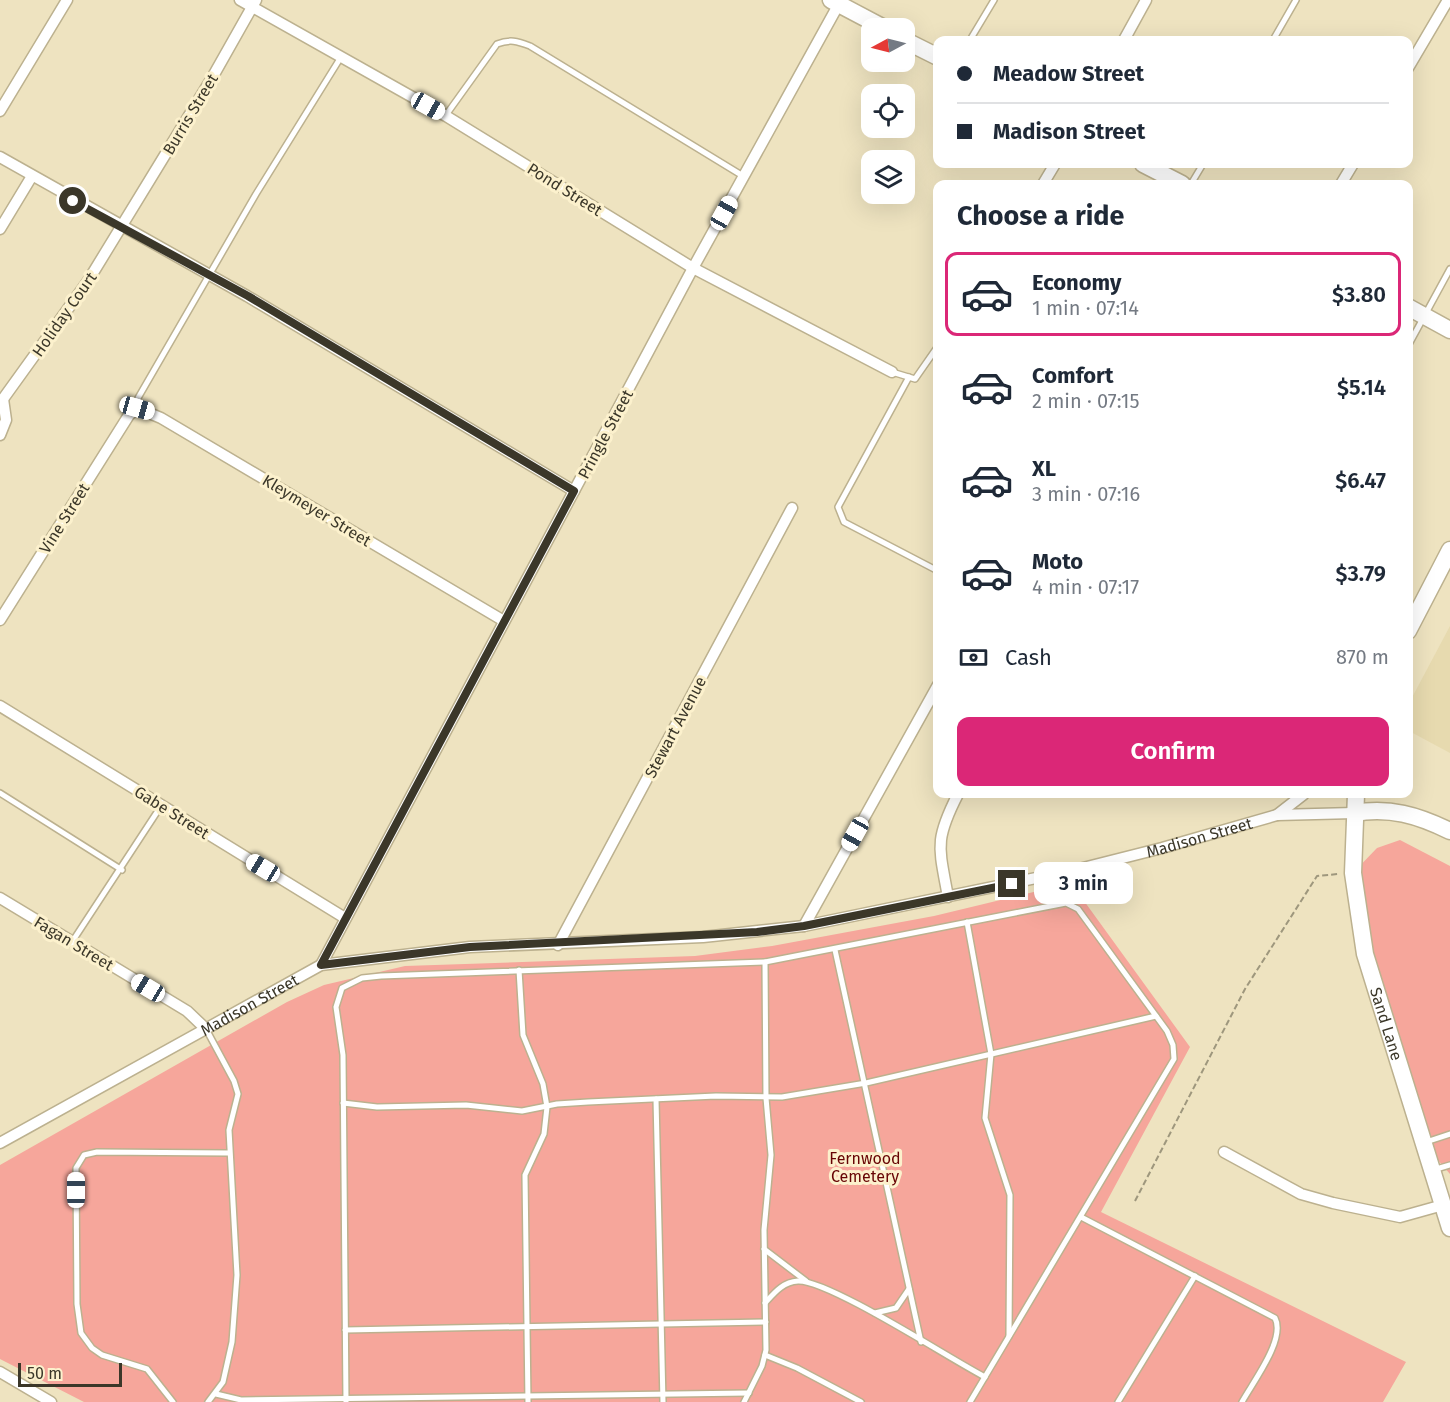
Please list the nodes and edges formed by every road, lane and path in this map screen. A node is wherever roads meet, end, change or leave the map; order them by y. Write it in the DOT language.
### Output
graph roads {
  1 [pos="67,0"];
  2 [pos="240,0"];
  3 [pos="994,0"];
  4 [pos="1146,0"];
  5 [pos="1296,0"];
  6 [pos="1448,0"];
  7 [pos="837,2"];
  8 [pos="254,4"];
  9 [pos="866,18"];
  10 [pos="972,36"];
  11 [pos="1126,36"];
  12 [pos="1275,36"];
  13 [pos="915,46"];
  14 [pos="933,54"];
  15 [pos="341,57"];
  16 [pos="1413,60"];
  17 [pos="0,111"];
  18 [pos="446,116"];
  19 [pos="0,158"];
  20 [pos="1151,168"];
  21 [pos="32,177"];
  22 [pos="745,177"];
  23 [pos="1174,180"];
  24 [pos="121,227"];
  25 [pos="0,229"];
  26 [pos="693,268"];
  27 [pos="1450,269"];
  28 [pos="206,273"];
  29 [pos="1413,310"];
  30 [pos="1425,316"];
  31 [pos="1450,330"];
  32 [pos="1413,337"];
  33 [pos="933,353"];
  34 [pos="892,372"];
  35 [pos="909,377"];
  36 [pos="1,400"];
  37 [pos="133,412"];
  38 [pos="0,435"];
  39 [pos="574,491"];
  40 [pos="792,508"];
  41 [pos="1450,550"];
  42 [pos="933,568"];
  43 [pos="0,620"];
  44 [pos="504,621"];
  45 [pos="1413,621"];
  46 [pos="933,694"];
  47 [pos="0,706"];
  48 [pos="0,793"];
  49 [pos="955,798"];
  50 [pos="1299,798"];
  51 [pos="1356,798"];
  52 [pos="161,806"];
  53 [pos="1354,813"];
  54 [pos="1277,814"];
  55 [pos="1450,831"];
  56 [pos="122,870"];
  57 [pos="1353,873"];
  58 [pos="948,897"];
  59 [pos="0,898"];
  60 [pos="345,918"];
  61 [pos="967,922"];
  62 [pos="804,926"];
  63 [pos="72,942"];
  64 [pos="558,945"];
  65 [pos="835,950"];
  66 [pos="765,962"];
  67 [pos="321,965"];
  68 [pos="519,970"];
  69 [pos="1156,1016"];
  70 [pos="206,1029"];
  71 [pos="991,1054"];
  72 [pos="866,1083"];
  73 [pos="766,1098"];
  74 [pos="656,1099"];
  75 [pos="343,1103"];
  76 [pos="548,1107"];
  77 [pos="1450,1134"];
  78 [pos="0,1143"];
  79 [pos="1422,1143"];
  80 [pos="1224,1152"];
  81 [pos="229,1153"];
  82 [pos="1450,1165"];
  83 [pos="1431,1171"];
  84 [pos="1135,1201"];
  85 [pos="1443,1206"];
  86 [pos="1081,1217"];
  87 [pos="1450,1228"];
  88 [pos="764,1249"];
  89 [pos="1195,1276"];
  90 [pos="808,1282"];
  91 [pos="910,1287"];
  92 [pos="765,1303"];
  93 [pos="874,1313"];
  94 [pos="766,1322"];
  95 [pos="662,1324"];
  96 [pos="527,1326"];
  97 [pos="345,1330"];
  98 [pos="1009,1337"];
  99 [pos="921,1342"];
  100 [pos="765,1355"];
  101 [pos="0,1372"];
  102 [pos="985,1377"];
  103 [pos="663,1393"];
  104 [pos="749,1393"];
  105 [pos="216,1394"];
  106 [pos="528,1399"];
  107 [pos="346,1400"];
  108 [pos="51,1402"];
  109 [pos="173,1402"];
  110 [pos="208,1402"];
  111 [pos="663,1402"];
  112 [pos="744,1402"];
  113 [pos="861,1402"];
  114 [pos="970,1402"];
  115 [pos="1118,1402"];
  116 [pos="1242,1402"];
  1 -- 17 [label="street"];
  2 -- 8 [label="street, Pond Street"];
  3 -- 10 [label="lane"];
  4 -- 11 [label="street"];
  5 -- 12 [label="lane"];
  6 -- 16 [label="street"];
  7 -- 9 [label="main road"];
  7 -- 22 [label="street, Pringle Street"];
  8 -- 15 [label="street, Pond Street"];
  8 -- 24 [label="street, Burris Street"];
  13 -- 14 [label="main road"];
  15 -- 18 [label="street, Pond Street"];
  15 -- 28 [label="lane"];
  18 -- 22 [label="lane"];
  18 -- 26 [label="street, Pond Street"];
  19 -- 21 [label="street"];
  20 -- 23 [label="main road"];
  21 -- 24 [label="street"];
  21 -- 25 [label="street"];
  22 -- 26 [label="street, Pringle Street"];
  24 -- 28 [label="street"];
  24 -- 36 [label="street, Holiday Court"];
  26 -- 34 [label="street, Pond Street"];
  26 -- 39 [label="street, Pringle Street"];
  27 -- 30 [label="lane"];
  28 -- 37 [label="lane"];
  28 -- 39 [label="street"];
  29 -- 30 [label="main road"];
  30 -- 31 [label="main road"];
  30 -- 32 [label="lane"];
  33 -- 35 [label="lane"];
  34 -- 35 [label="lane"];
  35 -- 42 [label="lane"];
  36 -- 38 [label="street, Holiday Court"];
  37 -- 43 [label="street, Vine Street"];
  37 -- 44 [label="street, Kleymeyer Street"];
  39 -- 44 [label="street, Pringle Street"];
  40 -- 64 [label="street, Stewart Avenue"];
  41 -- 45 [label="main road"];
  44 -- 60 [label="street, Pringle Street"];
  46 -- 62 [label="street"];
  47 -- 52 [label="street, Gabe Street"];
  48 -- 56 [label="lane"];
  49 -- 58 [label="street"];
  50 -- 54 [label="street"];
  51 -- 53 [label="main road"];
  52 -- 56 [label="lane"];
  52 -- 60 [label="street, Gabe Street"];
  53 -- 54 [label="street, Madison Street"];
  53 -- 55 [label="main road"];
  53 -- 57 [label="main road, Sand Lane"];
  54 -- 58 [label="street, Madison Street"];
  56 -- 63 [label="lane"];
  57 -- 79 [label="main road, Sand Lane"];
  57 -- 84 [label="path"];
  58 -- 62 [label="street, Madison Street"];
  59 -- 63 [label="street, Fagan Street"];
  60 -- 67 [label="street, Pringle Street"];
  61 -- 65 [label="lane"];
  61 -- 69 [label="lane"];
  61 -- 71 [label="lane"];
  62 -- 64 [label="street, Madison Street"];
  63 -- 70 [label="street, Fagan Street"];
  64 -- 67 [label="street, Madison Street"];
  65 -- 66 [label="lane"];
  65 -- 72 [label="lane"];
  66 -- 68 [label="lane"];
  66 -- 73 [label="lane"];
  67 -- 70 [label="street, Madison Street"];
  68 -- 75 [label="lane"];
  68 -- 76 [label="lane"];
  69 -- 71 [label="lane"];
  69 -- 86 [label="lane"];
  70 -- 78 [label="street, Madison Street"];
  70 -- 81 [label="lane"];
  71 -- 72 [label="lane"];
  71 -- 98 [label="lane"];
  72 -- 73 [label="lane"];
  72 -- 91 [label="lane"];
  73 -- 74 [label="lane"];
  73 -- 88 [label="lane"];
  74 -- 76 [label="lane"];
  74 -- 95 [label="lane"];
  75 -- 76 [label="lane"];
  75 -- 97 [label="lane"];
  76 -- 96 [label="lane"];
  77 -- 79 [label="lane"];
  79 -- 83 [label="main road, Sand Lane"];
  80 -- 85 [label="street"];
  81 -- 105 [label="lane"];
  81 -- 109 [label="lane"];
  82 -- 83 [label="lane"];
  83 -- 85 [label="main road, Sand Lane"];
  85 -- 87 [label="main road, Sand Lane"];
  86 -- 89 [label="lane"];
  86 -- 98 [label="lane"];
  88 -- 90 [label="lane"];
  88 -- 92 [label="lane"];
  89 -- 115 [label="lane"];
  89 -- 116 [label="lane"];
  90 -- 92 [label="lane"];
  90 -- 93 [label="lane"];
  91 -- 93 [label="lane"];
  91 -- 99 [label="lane"];
  92 -- 94 [label="lane"];
  93 -- 99 [label="lane"];
  94 -- 95 [label="lane"];
  94 -- 100 [label="lane"];
  95 -- 96 [label="lane"];
  95 -- 103 [label="lane"];
  96 -- 97 [label="lane"];
  96 -- 106 [label="lane"];
  97 -- 107 [label="lane"];
  98 -- 102 [label="lane"];
  99 -- 102 [label="lane"];
  100 -- 104 [label="lane"];
  100 -- 113 [label="lane"];
  101 -- 108 [label="street"];
  102 -- 114 [label="lane"];
  103 -- 104 [label="lane"];
  103 -- 106 [label="lane"];
  103 -- 111 [label="lane"];
  104 -- 112 [label="lane"];
  105 -- 107 [label="lane"];
  105 -- 110 [label="lane"];
  106 -- 107 [label="lane"];
}
